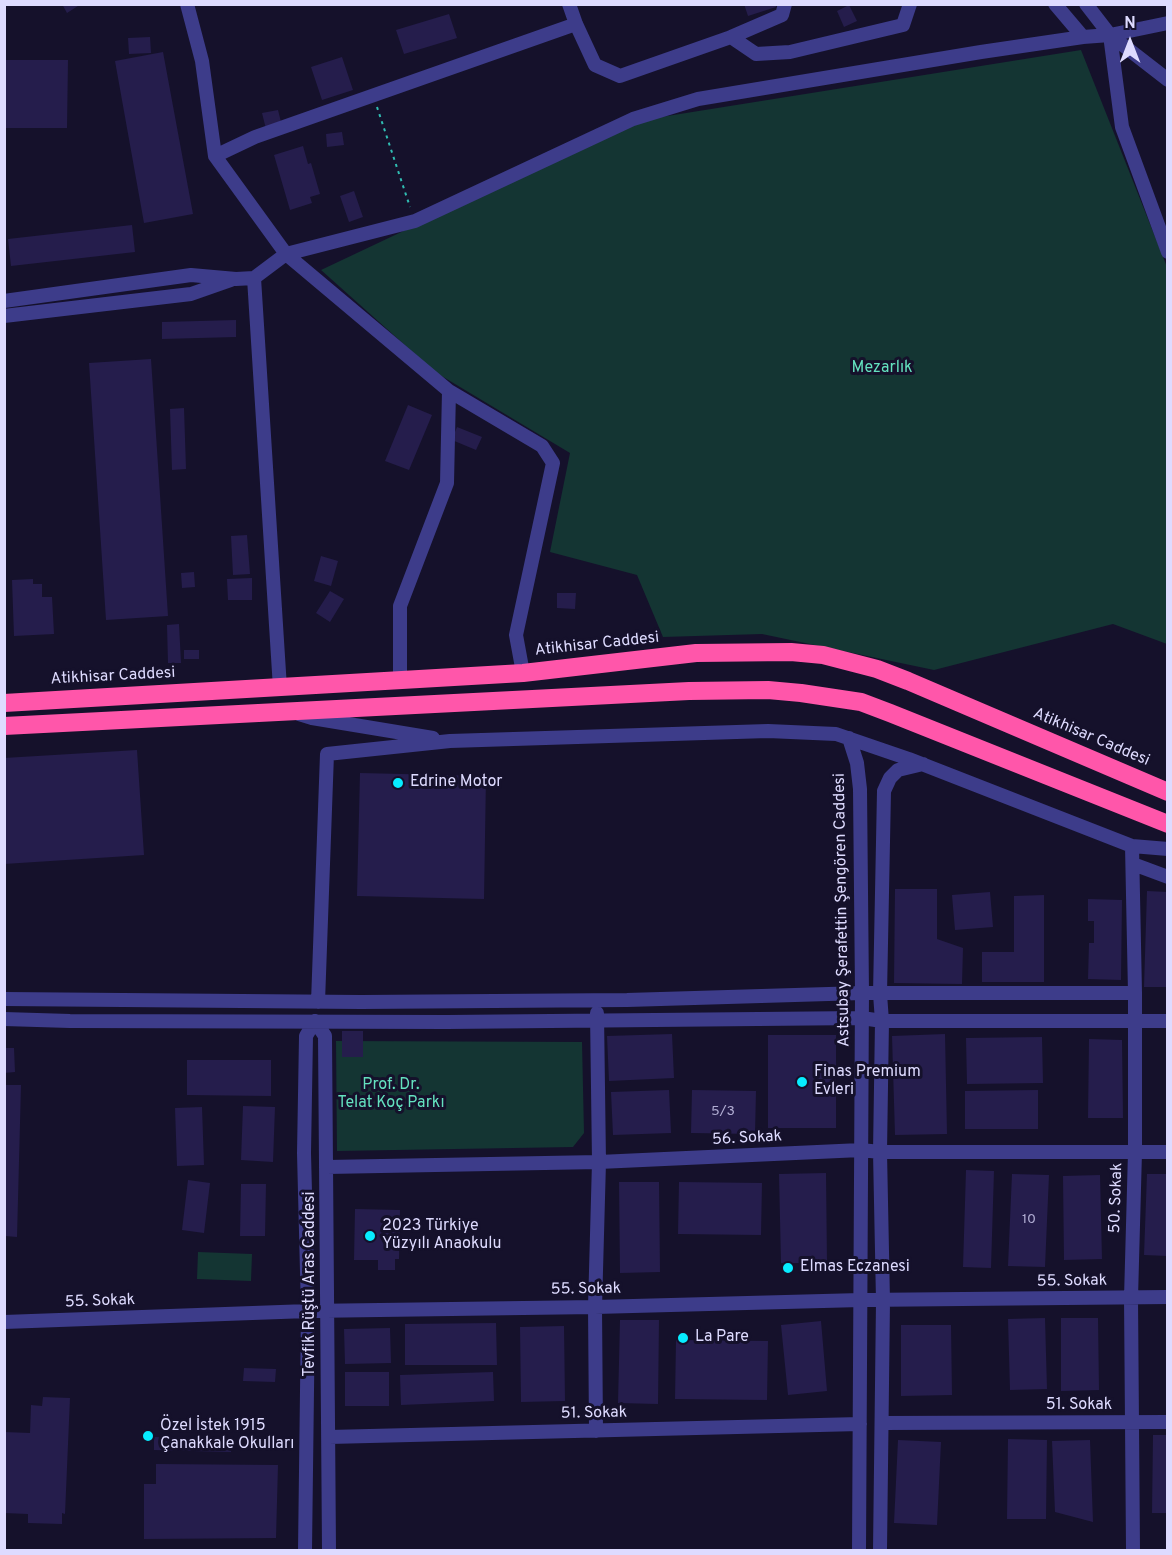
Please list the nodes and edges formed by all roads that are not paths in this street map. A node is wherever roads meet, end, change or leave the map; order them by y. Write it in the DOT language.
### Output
graph roads {
  1 [pos="187,4"];
  2 [pos="569,4"];
  3 [pos="785,4"];
  4 [pos="910,4"];
  5 [pos="1055,4"];
  6 [pos="1086,4"];
  7 [pos="1167,22"];
  8 [pos="576,24"];
  9 [pos="1110,35"];
  10 [pos="731,37"];
  11 [pos="1083,37"];
  12 [pos="1167,80"];
  13 [pos="215,156"];
  14 [pos="1167,252"];
  15 [pos="286,254"];
  16 [pos="254,278"];
  17 [pos="236,279"];
  18 [pos="4,301"];
  19 [pos="4,316"];
  20 [pos="448,391"];
  21 [pos="523,673"];
  22 [pos="400,681"];
  23 [pos="280,688"];
  24 [pos="4,698"];
  25 [pos="43,700"];
  26 [pos="4,703"];
  27 [pos="288,710"];
  28 [pos="4,726"];
  29 [pos="849,738"];
  30 [pos="450,741"];
  31 [pos="923,764"];
  32 [pos="1167,792"];
  33 [pos="1167,824"];
  34 [pos="1132,846"];
  35 [pos="1167,849"];
  36 [pos="1133,864"];
  37 [pos="1167,877"];
  38 [pos="862,993"];
  39 [pos="1135,993"];
  40 [pos="880,994"];
  41 [pos="4,999"];
  42 [pos="596,999"];
  43 [pos="318,1002"];
  44 [pos="862,1018"];
  45 [pos="4,1019"];
  46 [pos="315,1021"];
  47 [pos="597,1021"];
  48 [pos="882,1021"];
  49 [pos="1135,1021"];
  50 [pos="1167,1021"];
  51 [pos="861,1150"];
  52 [pos="880,1152"];
  53 [pos="1135,1152"];
  54 [pos="1167,1152"];
  55 [pos="599,1162"];
  56 [pos="327,1167"];
  57 [pos="1167,1297"];
  58 [pos="1131,1298"];
  59 [pos="861,1300"];
  60 [pos="883,1301"];
  61 [pos="595,1307"];
  62 [pos="308,1311"];
  63 [pos="326,1311"];
  64 [pos="4,1322"];
  65 [pos="1133,1422"];
  66 [pos="1167,1422"];
  67 [pos="882,1423"];
  68 [pos="860,1424"];
  69 [pos="596,1431"];
  70 [pos="329,1437"];
  71 [pos="305,1551"];
  72 [pos="329,1551"];
  73 [pos="859,1551"];
  74 [pos="880,1551"];
  75 [pos="1133,1551"];
  1 -- 13 [label="street"];
  2 -- 8 [label="street"];
  3 -- 10 [label="street"];
  4 -- 10 [label="street"];
  5 -- 11 [label="street"];
  6 -- 9 [label="street"];
  7 -- 9 [label="street"];
  8 -- 10 [label="street"];
  8 -- 13 [label="street"];
  9 -- 11 [label="street"];
  9 -- 12 [label="street"];
  9 -- 14 [label="street"];
  11 -- 15 [label="street"];
  13 -- 15 [label="street"];
  15 -- 16 [label="street"];
  15 -- 20 [label="street"];
  16 -- 17 [label="street"];
  16 -- 23 [label="street"];
  17 -- 18 [label="street"];
  17 -- 19 [label="street"];
  20 -- 21 [label="street"];
  20 -- 22 [label="street"];
  21 -- 22 [label="highway, Atikhisar Caddesi"];
  21 -- 32 [label="highway, Atikhisar Caddesi"];
  22 -- 23 [label="highway, Atikhisar Caddesi"];
  23 -- 25 [label="highway, Atikhisar Caddesi"];
  24 -- 25 [label="highway"];
  25 -- 26 [label="highway, Atikhisar Caddesi"];
  27 -- 28 [label="highway"];
  27 -- 30 [label="street"];
  27 -- 33 [label="highway"];
  29 -- 30 [label="street"];
  29 -- 31 [label="street"];
  29 -- 38 [label="street, Astsubay Şerafettin Şengören Caddesi"];
  30 -- 43 [label="street"];
  31 -- 34 [label="street"];
  31 -- 40 [label="street"];
  34 -- 35 [label="street"];
  34 -- 36 [label="street, 50. Sokak"];
  36 -- 37 [label="street"];
  36 -- 39 [label="street, 50. Sokak"];
  38 -- 40 [label="street"];
  38 -- 42 [label="street"];
  38 -- 44 [label="street, Astsubay Şerafettin Şengören Caddesi"];
  39 -- 40 [label="street"];
  39 -- 49 [label="street, 50. Sokak"];
  40 -- 48 [label="street"];
  41 -- 43 [label="street"];
  42 -- 43 [label="street"];
  42 -- 47 [label="street"];
  44 -- 47 [label="street"];
  44 -- 48 [label="street"];
  44 -- 51 [label="street, Astsubay Şerafettin Şengören Caddesi"];
  45 -- 46 [label="street"];
  46 -- 47 [label="street"];
  46 -- 56 [label="street, Tevfik Rüştü Aras Caddesi"];
  46 -- 62 [label="street, Tevfik Rüştü Aras Caddesi"];
  47 -- 55 [label="street"];
  48 -- 49 [label="street"];
  48 -- 52 [label="street"];
  49 -- 50 [label="street"];
  49 -- 53 [label="street, 50. Sokak"];
  51 -- 52 [label="street, 56. Sokak"];
  51 -- 55 [label="street, 56. Sokak"];
  51 -- 59 [label="street, Astsubay Şerafettin Şengören Caddesi"];
  52 -- 53 [label="street, 56. Sokak"];
  52 -- 60 [label="street"];
  53 -- 54 [label="street, 56. Sokak"];
  53 -- 58 [label="street, 50. Sokak"];
  55 -- 56 [label="street, 56. Sokak"];
  55 -- 61 [label="street"];
  56 -- 63 [label="street, Tevfik Rüştü Aras Caddesi"];
  57 -- 58 [label="street, 55. Sokak"];
  58 -- 60 [label="street, 55. Sokak"];
  58 -- 65 [label="street, 50. Sokak"];
  59 -- 60 [label="street, 55. Sokak"];
  59 -- 61 [label="street, 55. Sokak"];
  59 -- 68 [label="street, Astsubay Şerafettin Şengören Caddesi"];
  60 -- 67 [label="street"];
  61 -- 63 [label="street, 55. Sokak"];
  61 -- 69 [label="street"];
  62 -- 63 [label="street, 55. Sokak"];
  62 -- 64 [label="street, 55. Sokak"];
  62 -- 71 [label="street, Tevfik Rüştü Aras Caddesi"];
  63 -- 70 [label="street, Tevfik Rüştü Aras Caddesi"];
  65 -- 66 [label="street, 51. Sokak"];
  65 -- 67 [label="street, 51. Sokak"];
  65 -- 75 [label="street, 50. Sokak"];
  67 -- 74 [label="street"];
  68 -- 69 [label="street, 51. Sokak"];
  68 -- 73 [label="street, Astsubay Şerafettin Şengören Caddesi"];
  69 -- 70 [label="street, 51. Sokak"];
  70 -- 72 [label="street, Tevfik Rüştü Aras Caddesi"];
}
